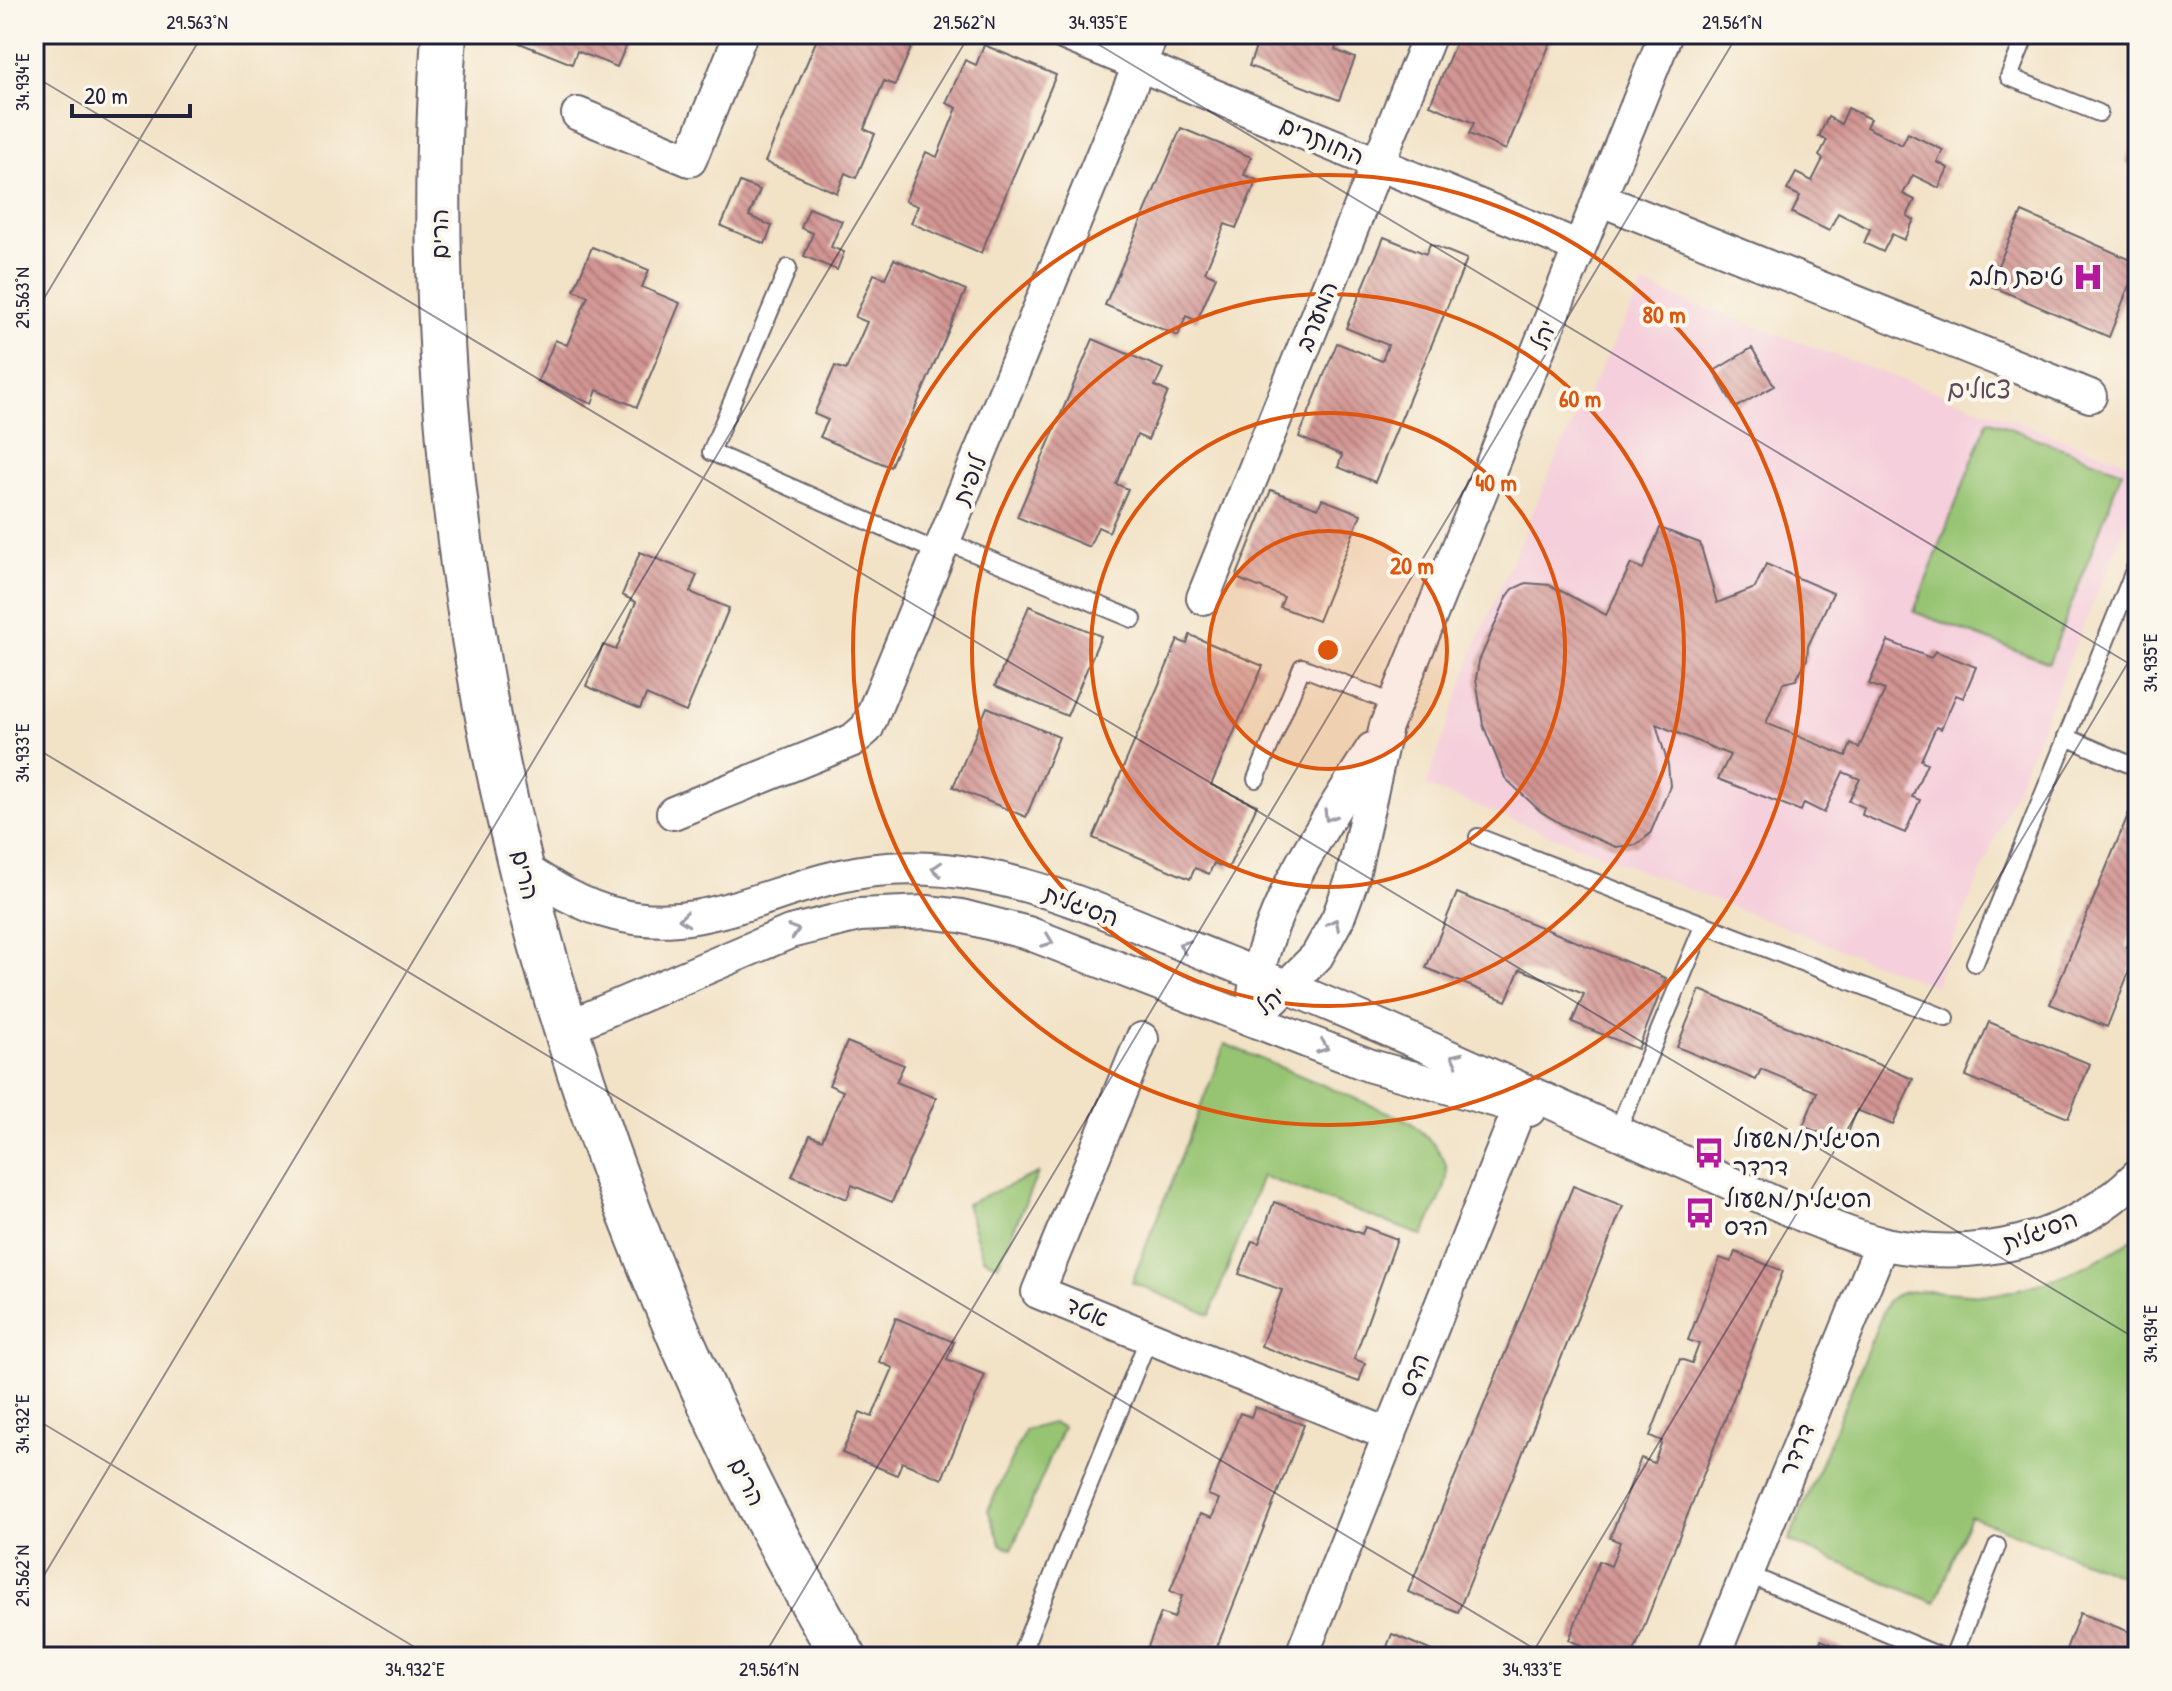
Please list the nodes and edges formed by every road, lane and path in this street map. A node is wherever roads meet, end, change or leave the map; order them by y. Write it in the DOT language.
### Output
graph roads {
  1 [pos="444,34"];
  2 [pos="741,34"];
  3 [pos="1065,34"];
  4 [pos="1152,34"];
  5 [pos="1430,34"];
  6 [pos="1666,34"];
  7 [pos="2026,34"];
  8 [pos="1139,65"];
  9 [pos="2099,113"];
  10 [pos="578,114"];
  11 [pos="1378,164"];
  12 [pos="1599,199"];
  13 [pos="1579,247"];
  14 [pos="788,268"];
  15 [pos="2090,396"];
  16 [pos="942,547"];
  17 [pos="2138,561"];
  18 [pos="1203,598"];
  19 [pos="1133,619"];
  20 [pos="1390,715"];
  21 [pos="2066,737"];
  22 [pos="2138,768"];
  23 [pos="1256,779"];
  24 [pos="673,813"];
  25 [pos="1478,837"];
  26 [pos="523,868"];
  27 [pos="1704,924"];
  28 [pos="1975,963"];
  29 [pos="1257,974"];
  30 [pos="1289,987"];
  31 [pos="1946,1018"];
  32 [pos="1250,1019"];
  33 [pos="568,1027"];
  34 [pos="1142,1039"];
  35 [pos="1523,1100"];
  36 [pos="1616,1134"];
  37 [pos="2138,1175"];
  38 [pos="1882,1243"];
  39 [pos="1149,1337"];
  40 [pos="1390,1435"];
  41 [pos="1997,1546"];
  42 [pos="1747,1574"];
  43 [pos="1023,1649"];
  44 [pos="844,1657"];
  45 [pos="1301,1657"];
  46 [pos="1713,1657"];
  47 [pos="1942,1657"];
  48 [pos="1953,1657"];
  1 -- 26 [label="main road, הרים"];
  2 -- 10 [label="street"];
  3 -- 8 [label="street, החותרים"];
  4 -- 8 [label="street, לופית"];
  5 -- 11 [label="street, המערב"];
  6 -- 12 [label="street, יהל"];
  7 -- 9 [label="lane"];
  8 -- 11 [label="street, החותרים"];
  8 -- 16 [label="street, לופית"];
  11 -- 13 [label="street, החותרים"];
  11 -- 18 [label="street, המערב"];
  12 -- 13 [label="street, יהל"];
  12 -- 15 [label="street"];
  13 -- 20 [label="street, יהל"];
  14 -- 16 [label="lane"];
  16 -- 19 [label="lane"];
  16 -- 24 [label="street, לופית"];
  17 -- 21 [label="lane"];
  20 -- 23 [label="lane"];
  20 -- 29 [label="street, יהל, one-way"];
  30 -- 20 [label="street, יהל, one-way"];
  21 -- 22 [label="lane"];
  21 -- 28 [label="lane"];
  25 -- 27 [label="lane"];
  29 -- 26 [label="street, הסיגלית, one-way"];
  26 -- 33 [label="main road, הרים"];
  27 -- 31 [label="lane"];
  27 -- 36 [label="lane"];
  29 -- 30 [label="street, הסיגלית"];
  29 -- 32 [label="street, יהל"];
  30 -- 32 [label="street, יהל"];
  35 -- 30 [label="street, הסיגלית, one-way"];
  33 -- 32 [label="street, הסיגלית, one-way"];
  32 -- 35 [label="street, הסיגלית, one-way"];
  33 -- 44 [label="main road, הרים"];
  34 -- 39 [label="street, אטד"];
  35 -- 36 [label="street, הסיגלית"];
  35 -- 40 [label="street, הדס"];
  36 -- 38 [label="street, הסיגלית"];
  37 -- 38 [label="street, הסיגלית"];
  38 -- 42 [label="street, דרדר"];
  39 -- 40 [label="street, אטד"];
  39 -- 43 [label="lane"];
  40 -- 45 [label="street, הדס"];
  41 -- 48 [label="lane"];
  42 -- 46 [label="street, דרדר"];
  42 -- 47 [label="lane"];
}
